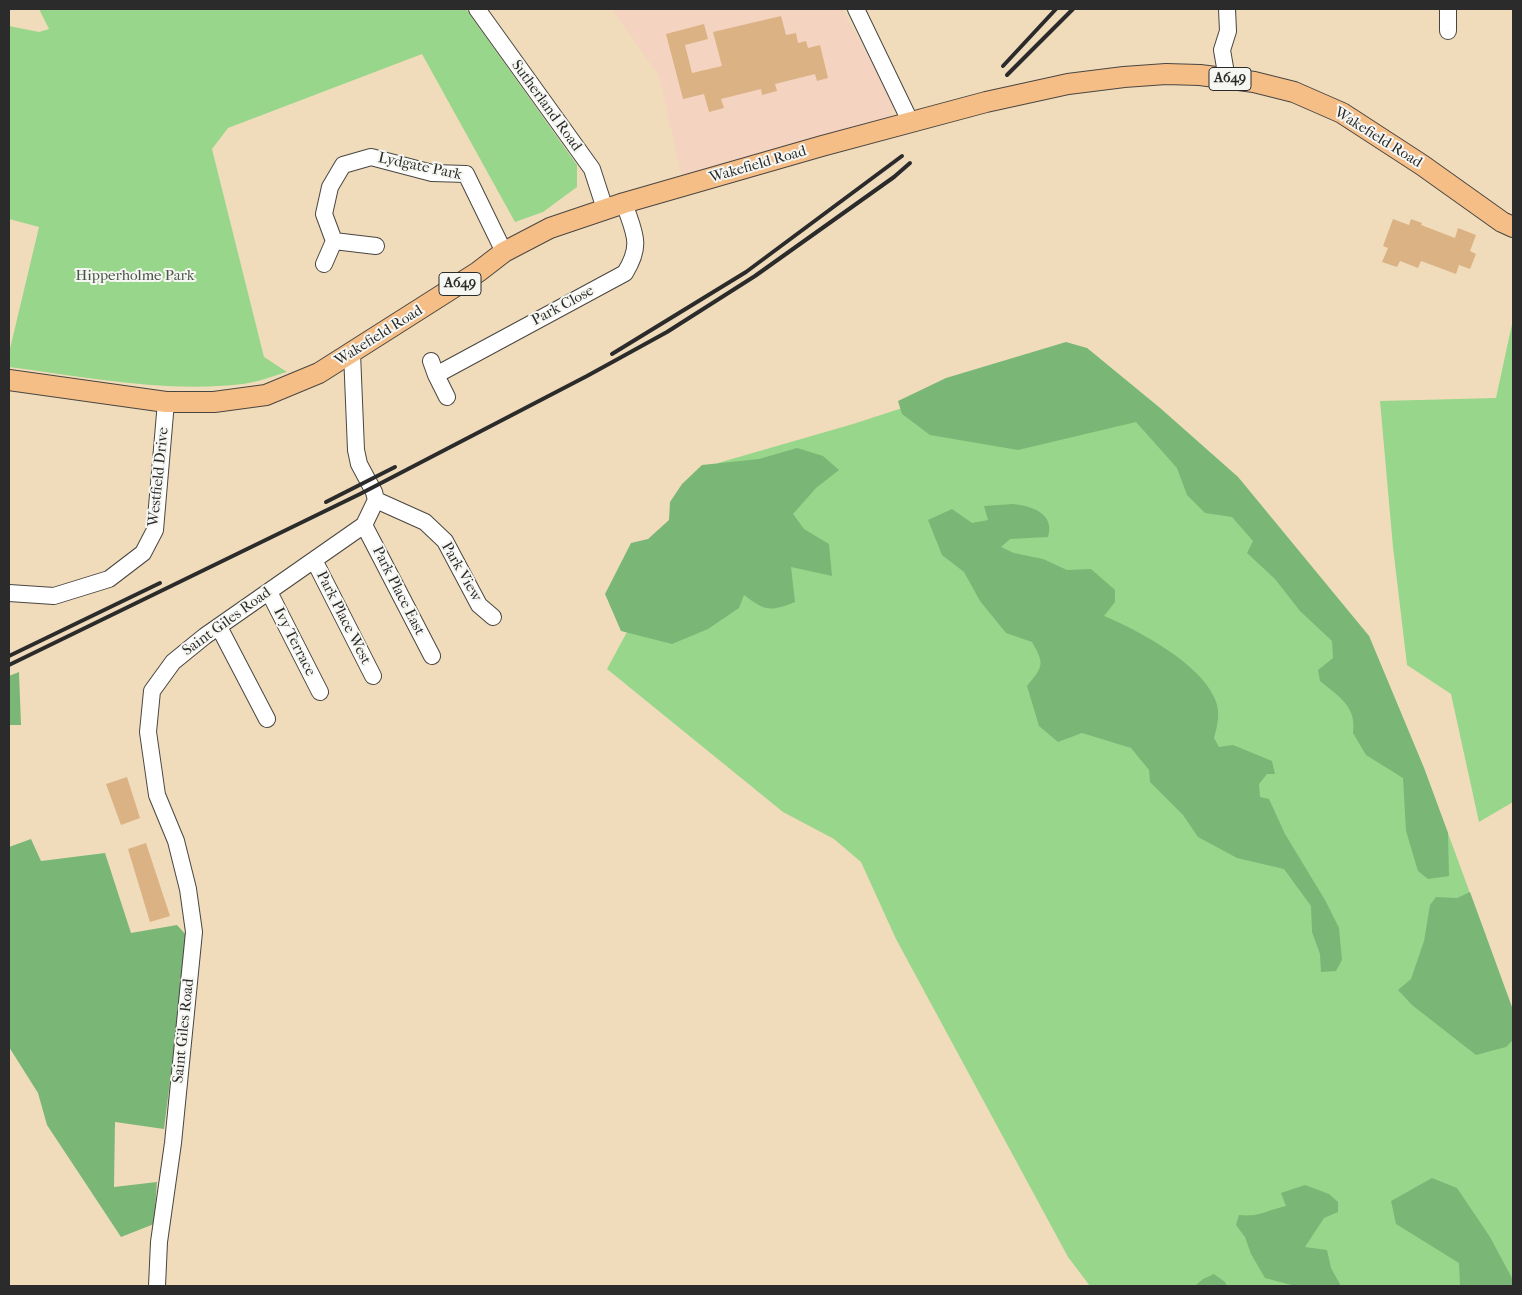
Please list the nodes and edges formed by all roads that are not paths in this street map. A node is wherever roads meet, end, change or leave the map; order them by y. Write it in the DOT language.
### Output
graph roads {
  1 [pos="477,9"];
  2 [pos="856,9"];
  3 [pos="1227,9"];
  4 [pos="1448,9"];
  5 [pos="1448,31"];
  6 [pos="1227,79"];
  7 [pos="911,123"];
  8 [pos="624,203"];
  9 [pos="605,209"];
  10 [pos="1513,227"];
  11 [pos="334,240"];
  12 [pos="376,246"];
  13 [pos="504,252"];
  14 [pos="324,264"];
  15 [pos="352,354"];
  16 [pos="9,380"];
  17 [pos="447,397"];
  18 [pos="166,402"];
  19 [pos="376,500"];
  20 [pos="364,526"];
  21 [pos="314,560"];
  22 [pos="269,592"];
  23 [pos="9,594"];
  24 [pos="493,617"];
  25 [pos="219,627"];
  26 [pos="432,656"];
  27 [pos="373,676"];
  28 [pos="320,692"];
  29 [pos="267,719"];
  30 [pos="157,1286"];
  1 -- 9 [label="street, Sutherland Road"];
  2 -- 7 [label="street"];
  3 -- 6 [label="street"];
  4 -- 5 [label="street"];
  6 -- 7 [label="main road, Wakefield Road / A649"];
  6 -- 10 [label="main road, Wakefield Road / A649"];
  7 -- 8 [label="main road, Wakefield Road / A649"];
  8 -- 9 [label="main road, Wakefield Road / A649"];
  8 -- 17 [label="street, Park Close"];
  9 -- 13 [label="main road, Wakefield Road / A649"];
  11 -- 12 [label="street"];
  11 -- 13 [label="street, Lydgate Park"];
  11 -- 14 [label="street"];
  13 -- 15 [label="main road, Wakefield Road / A649"];
  15 -- 18 [label="main road, Wakefield Road / A649"];
  15 -- 19 [label="street"];
  16 -- 18 [label="main road, Wakefield Road / A649"];
  18 -- 23 [label="street, Westfield Drive"];
  19 -- 20 [label="street"];
  19 -- 24 [label="street, Park View"];
  20 -- 21 [label="street, Saint Giles Road"];
  20 -- 26 [label="street, Park Place East"];
  21 -- 22 [label="street, Saint Giles Road"];
  21 -- 27 [label="street, Park Place West"];
  22 -- 25 [label="street, Saint Giles Road"];
  22 -- 28 [label="street, Ivy Terrace"];
  25 -- 29 [label="street"];
  25 -- 30 [label="street, Saint Giles Road"];
}
